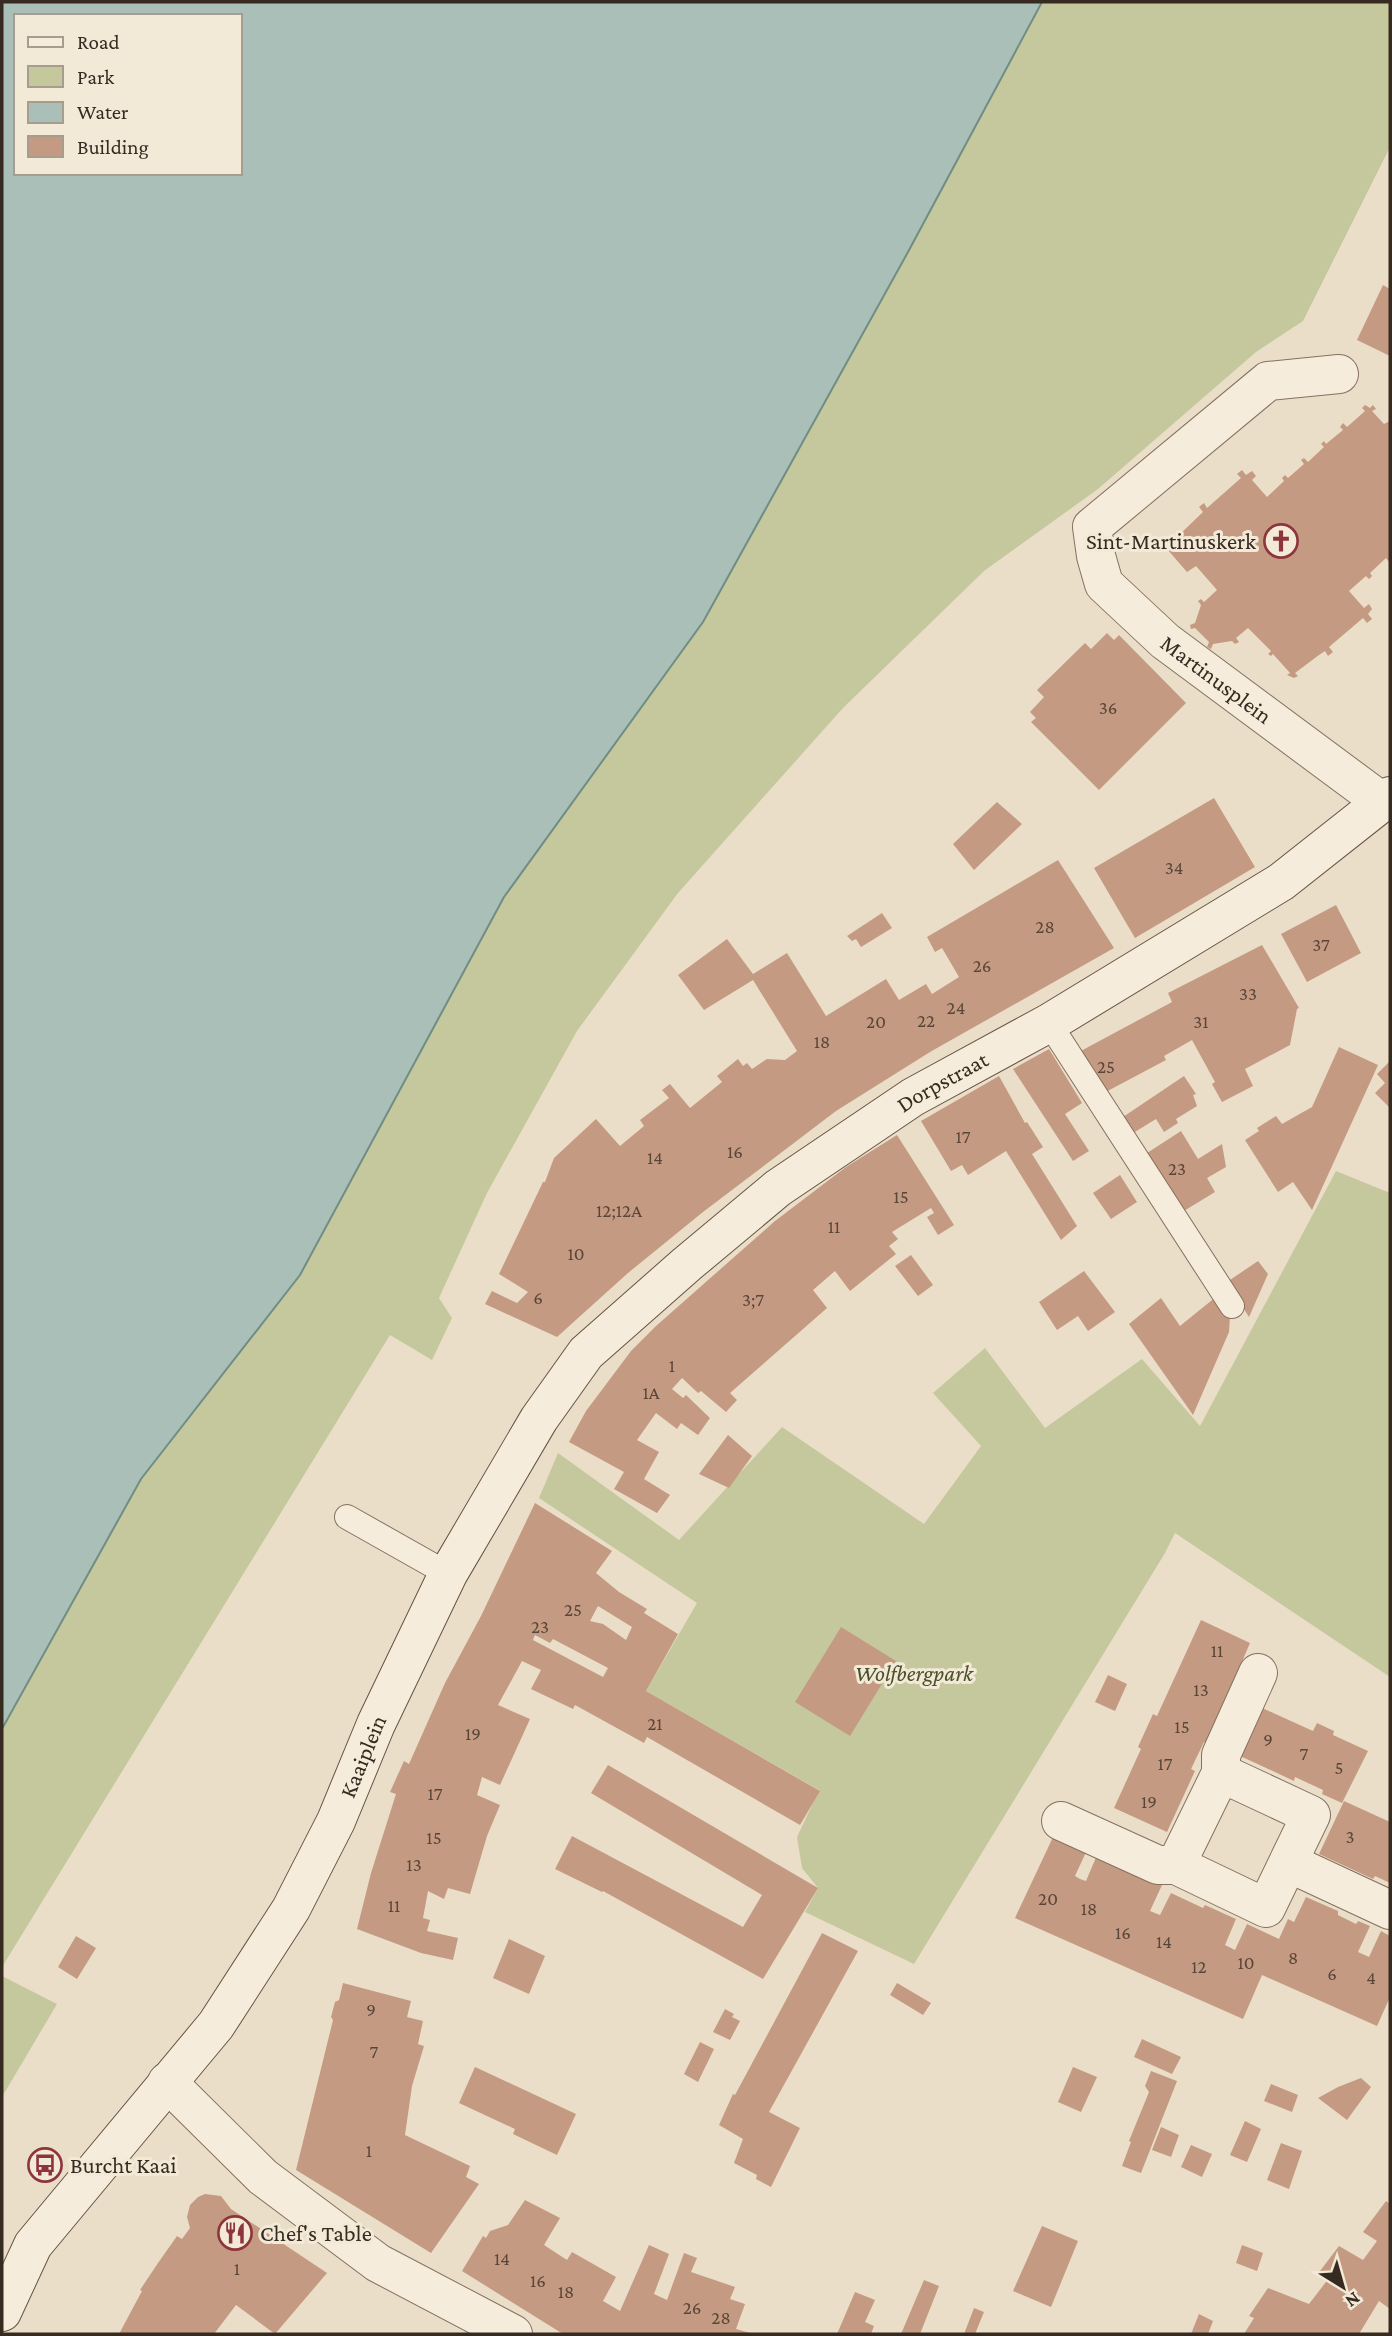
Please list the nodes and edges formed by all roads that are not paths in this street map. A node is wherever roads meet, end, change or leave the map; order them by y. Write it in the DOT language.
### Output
graph roads {
  1 [pos="1339,373"];
  2 [pos="1386,799"];
  3 [pos="1049,1023"];
  4 [pos="1232,1306"];
  5 [pos="539,1419"];
  6 [pos="347,1517"];
  7 [pos="448,1574"];
  8 [pos="1258,1673"];
  9 [pos="1221,1773"];
  10 [pos="1061,1821"];
  11 [pos="1289,1863"];
  12 [pos="1176,1865"];
  13 [pos="1390,1910"];
  14 [pos="166,2082"];
  15 [pos="2,2312"];
  16 [pos="513,2334"];
  1 -- 2 [label="street, Martinusplein"];
  2 -- 3 [label="street, Dorpstraat"];
  3 -- 4 [label="lane"];
  3 -- 5 [label="street, Dorpstraat"];
  5 -- 7 [label="street, Kaaiplein"];
  6 -- 7 [label="lane"];
  7 -- 14 [label="street, Kaaiplein"];
  8 -- 9 [label="street"];
  9 -- 11 [label="street"];
  9 -- 12 [label="street"];
  10 -- 12 [label="street"];
  11 -- 12 [label="street"];
  11 -- 13 [label="street"];
  14 -- 15 [label="street, Kaaiplein"];
  14 -- 16 [label="street"];
}
